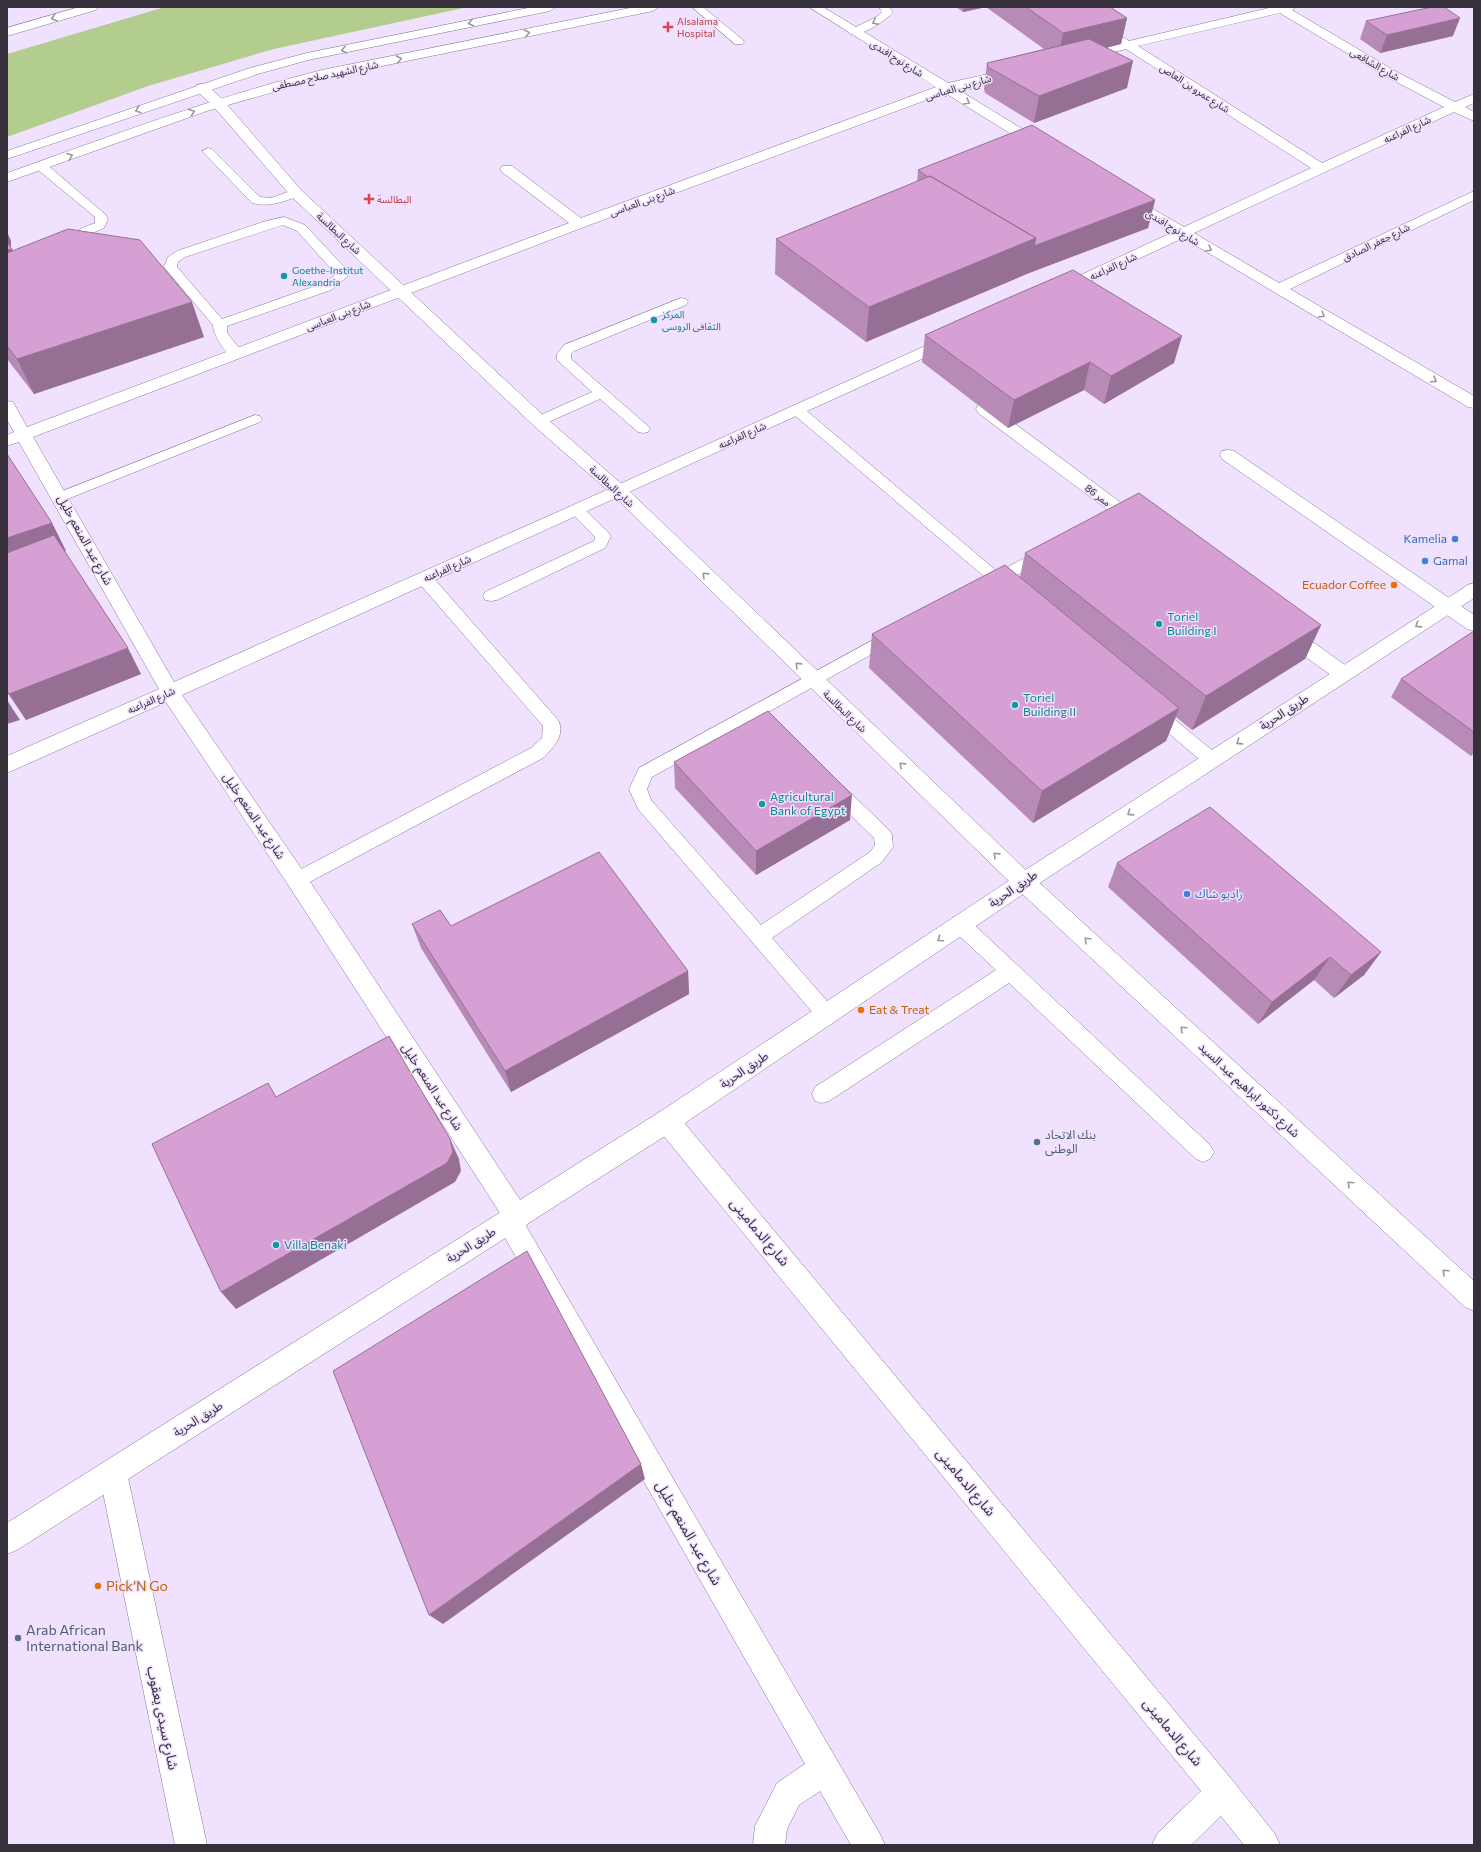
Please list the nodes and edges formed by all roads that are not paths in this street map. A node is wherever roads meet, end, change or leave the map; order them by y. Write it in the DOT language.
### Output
graph roads {
  1 [pos="92,7"];
  2 [pos="550,7"];
  3 [pos="653,7"];
  4 [pos="697,7"];
  5 [pos="815,7"];
  6 [pos="884,7"];
  7 [pos="1068,7"];
  8 [pos="1284,8"];
  9 [pos="7,32"];
  10 [pos="854,32"];
  11 [pos="739,42"];
  12 [pos="1128,45"];
  13 [pos="1067,59"];
  14 [pos="1028,68"];
  15 [pos="202,88"];
  16 [pos="945,88"];
  17 [pos="1474,98"];
  18 [pos="218,102"];
  19 [pos="1455,107"];
  20 [pos="1474,117"];
  21 [pos="208,151"];
  22 [pos="7,155"];
  23 [pos="1054,155"];
  24 [pos="41,166"];
  25 [pos="507,169"];
  26 [pos="1321,169"];
  27 [pos="7,178"];
  28 [pos="296,192"];
  29 [pos="1115,192"];
  30 [pos="1474,195"];
  31 [pos="579,224"];
  32 [pos="1183,234"];
  33 [pos="85,259"];
  34 [pos="1278,289"];
  35 [pos="402,290"];
  36 [pos="1045,297"];
  37 [pos="681,302"];
  38 [pos="220,324"];
  39 [pos="966,334"];
  40 [pos="236,353"];
  41 [pos="602,393"];
  42 [pos="971,400"];
  43 [pos="1474,403"];
  44 [pos="7,406"];
  45 [pos="797,410"];
  46 [pos="255,419"];
  47 [pos="539,421"];
  48 [pos="643,429"];
  49 [pos="15,438"];
  50 [pos="1228,455"];
  51 [pos="619,491"];
  52 [pos="60,497"];
  53 [pos="577,510"];
  54 [pos="1148,532"];
  55 [pos="1059,546"];
  56 [pos="424,578"];
  57 [pos="996,579"];
  58 [pos="1474,588"];
  59 [pos="976,590"];
  60 [pos="1014,594"];
  61 [pos="491,596"];
  62 [pos="1448,605"];
  63 [pos="1271,622"];
  64 [pos="1474,624"];
  65 [pos="909,627"];
  66 [pos="1342,673"];
  67 [pos="812,679"];
  68 [pos="170,692"];
  69 [pos="1140,699"];
  70 [pos="1212,760"];
  71 [pos="7,765"];
  72 [pos="822,776"];
  73 [pos="298,880"];
  74 [pos="1024,882"];
  75 [pos="960,925"];
  76 [pos="759,937"];
  77 [pos="1010,972"];
  78 [pos="827,1015"];
  79 [pos="822,1094"];
  80 [pos="667,1121"];
  81 [pos="1203,1152"];
  82 [pos="513,1219"];
  83 [pos="1474,1298"];
  84 [pos="113,1473"];
  85 [pos="7,1540"];
  86 [pos="825,1769"];
  87 [pos="1222,1792"];
  88 [pos="191,1845"];
  89 [pos="769,1845"];
  90 [pos="869,1845"];
  91 [pos="1168,1845"];
  92 [pos="1264,1845"];
  1 -- 9 [label="street, one-way"];
  2 -- 15 [label="street, شارع الشهيد صلاح مصطفى, one-way"];
  18 -- 3 [label="street, شارع الشهيد صلاح مصطفى, one-way"];
  4 -- 11 [label="lane"];
  5 -- 10 [label="street, شارع نوح افندى"];
  6 -- 10 [label="lane, one-way"];
  7 -- 12 [label="street, شارع عمرو بن العاص"];
  8 -- 12 [label="street"];
  8 -- 19 [label="street, شارع الشافعى"];
  10 -- 16 [label="street, شارع نوح افندى"];
  12 -- 13 [label="street"];
  12 -- 26 [label="street, شارع عمرو بن العاص"];
  14 -- 16 [label="street, شارع بنى العباسى"];
  15 -- 18 [label="street, شارع البطالسة"];
  15 -- 22 [label="street, شارع الشهيد صلاح مصطفى, one-way"];
  16 -- 23 [label="street, شارع نوح افندى, one-way"];
  16 -- 31 [label="street, شارع بنى العباسى"];
  17 -- 19 [label="street, شارع الفراعنه"];
  24 -- 18 [label="street, شارع الشهيد صلاح مصطفى, one-way"];
  18 -- 28 [label="street, شارع البطالسة"];
  19 -- 20 [label="street, شارع الشافعى"];
  19 -- 26 [label="street, شارع الفراعنه"];
  21 -- 28 [label="lane"];
  24 -- 27 [label="street, شارع الشهيد صلاح مصطفى"];
  24 -- 33 [label="lane"];
  25 -- 31 [label="street"];
  26 -- 32 [label="street, شارع الفراعنه"];
  28 -- 35 [label="street, شارع البطالسة"];
  29 -- 32 [label="street, شارع نوح افندى"];
  30 -- 34 [label="street, شارع جعفر الصادق"];
  31 -- 35 [label="street, شارع بنى العباسى"];
  32 -- 34 [label="street, شارع نوح افندى, one-way"];
  32 -- 36 [label="street, شارع الفراعنه"];
  34 -- 43 [label="street, شارع نوح افندى, one-way"];
  35 -- 40 [label="street, شارع بنى العباسى"];
  35 -- 47 [label="street, شارع البطالسة"];
  37 -- 41 [label="lane"];
  38 -- 38 [label="lane"];
  38 -- 40 [label="lane"];
  39 -- 45 [label="street, شارع الفراعنه"];
  40 -- 49 [label="street, شارع بنى العباسى"];
  41 -- 47 [label="lane"];
  41 -- 48 [label="lane"];
  42 -- 54 [label="street, ممر 86"];
  44 -- 49 [label="street, شارع عبد المنعم خليل"];
  45 -- 51 [label="street, شارع الفراعنه"];
  45 -- 57 [label="lane"];
  46 -- 52 [label="lane"];
  47 -- 51 [label="street, شارع البطالسة"];
  49 -- 52 [label="street, شارع عبد المنعم خليل"];
  50 -- 62 [label="street"];
  51 -- 53 [label="street, شارع الفراعنه"];
  67 -- 51 [label="street, شارع البطالسة, one-way"];
  52 -- 68 [label="street, شارع عبد المنعم خليل"];
  53 -- 56 [label="street, شارع الفراعنه"];
  53 -- 61 [label="lane"];
  55 -- 57 [label="lane"];
  56 -- 68 [label="street, شارع الفراعنه"];
  56 -- 73 [label="lane"];
  57 -- 59 [label="lane"];
  57 -- 60 [label="lane"];
  58 -- 62 [label="street, طريق الحرية"];
  62 -- 64 [label="street"];
  62 -- 66 [label="street, طريق الحرية, one-way"];
  63 -- 66 [label="street"];
  65 -- 67 [label="lane"];
  66 -- 70 [label="street, طريق الحرية, one-way"];
  74 -- 67 [label="street, شارع البطالسة, one-way"];
  67 -- 76 [label="lane"];
  68 -- 71 [label="street, شارع الفراعنه"];
  68 -- 73 [label="street, شارع عبد المنعم خليل"];
  69 -- 70 [label="lane"];
  70 -- 74 [label="street, طريق الحرية, one-way"];
  72 -- 76 [label="lane"];
  73 -- 82 [label="street, شارع عبد المنعم خليل"];
  74 -- 75 [label="street, طريق الحرية"];
  83 -- 74 [label="street, شارع دكتور ابراهيم عبد السيد, one-way"];
  75 -- 77 [label="lane"];
  75 -- 78 [label="street, طريق الحرية, one-way"];
  76 -- 78 [label="lane"];
  77 -- 79 [label="lane"];
  77 -- 81 [label="lane"];
  78 -- 80 [label="street, طريق الحرية"];
  80 -- 82 [label="street, طريق الحرية"];
  80 -- 87 [label="street, شارع الدمامينى"];
  82 -- 84 [label="street, طريق الحرية"];
  82 -- 86 [label="street, شارع عبد المنعم خليل"];
  84 -- 85 [label="street, طريق الحرية"];
  84 -- 88 [label="street, شارع سيدى يعقوب"];
  86 -- 89 [label="street"];
  86 -- 90 [label="street, شارع عبد المنعم خليل"];
  87 -- 91 [label="street"];
  87 -- 92 [label="street, شارع الدمامينى"];
}
